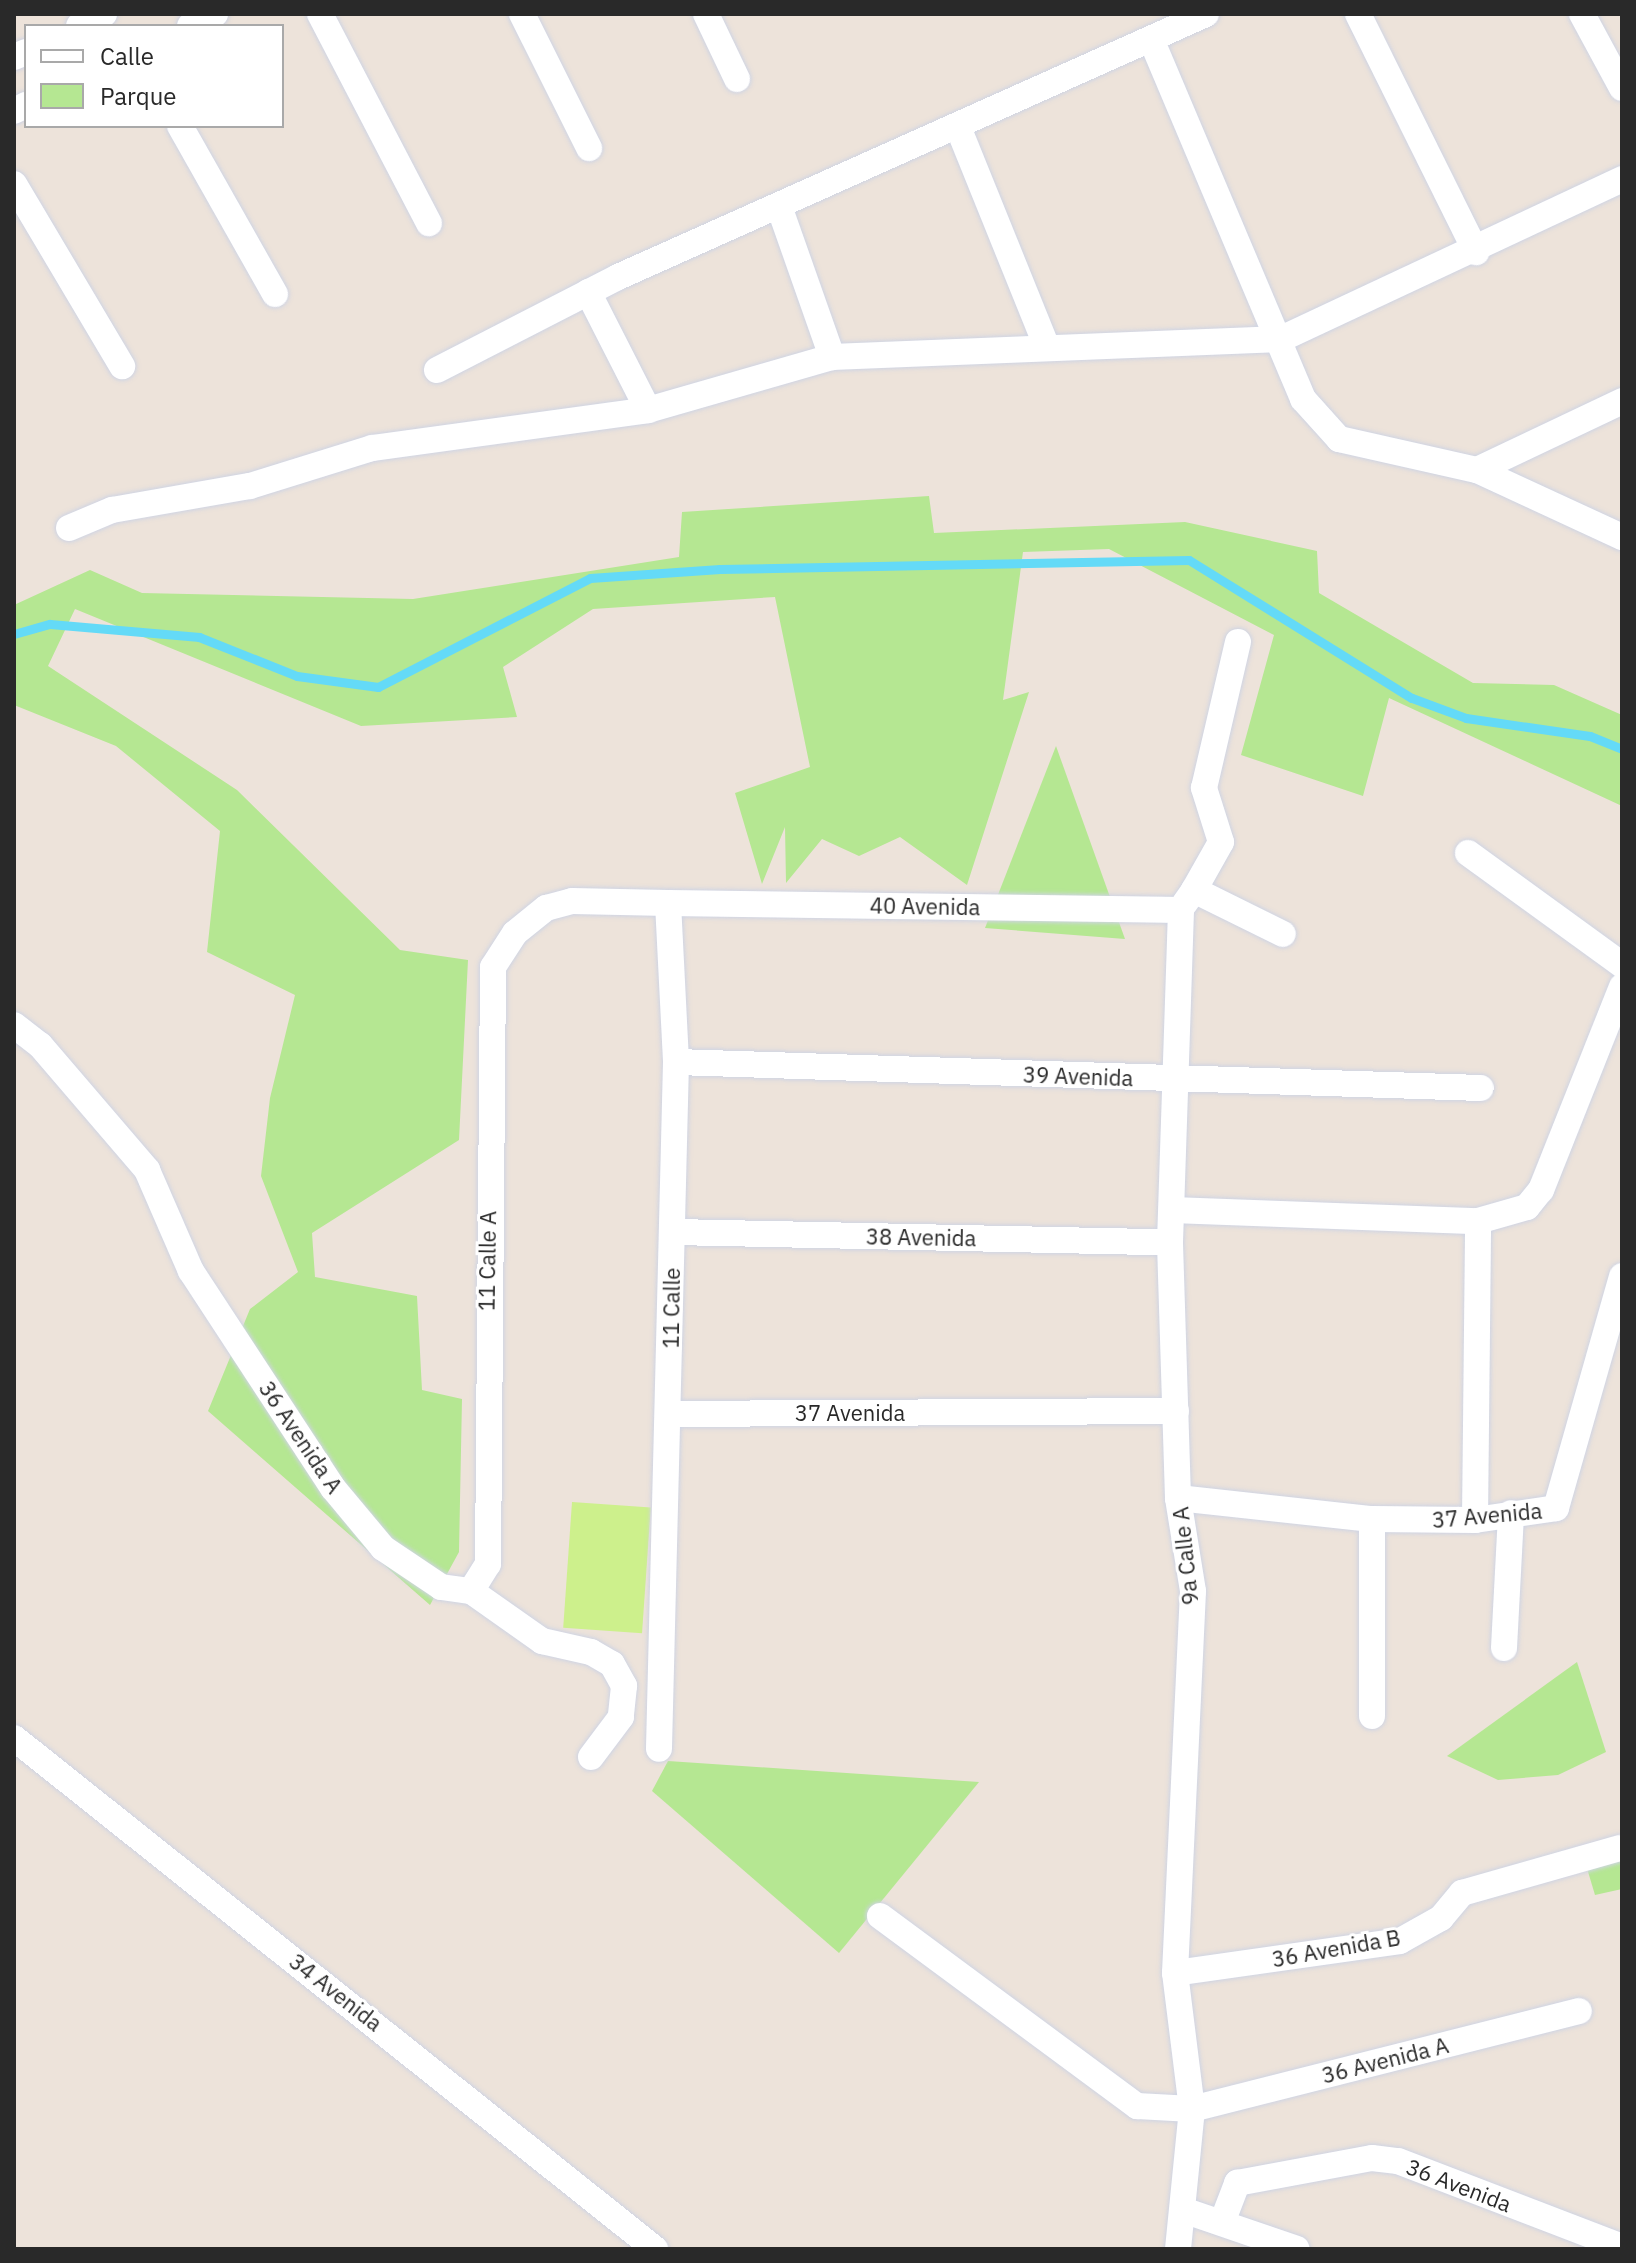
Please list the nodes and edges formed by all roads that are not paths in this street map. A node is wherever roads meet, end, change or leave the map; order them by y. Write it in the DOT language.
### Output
graph roads {
  1 [pos="104,14"];
  2 [pos="215,14"];
  3 [pos="320,14"];
  4 [pos="522,14"];
  5 [pos="706,14"];
  6 [pos="1206,14"];
  7 [pos="1358,14"];
  8 [pos="1582,14"];
  9 [pos="82,24"];
  10 [pos="194,24"];
  11 [pos="1151,39"];
  12 [pos="737,79"];
  13 [pos="1622,88"];
  14 [pos="958,127"];
  15 [pos="181,128"];
  16 [pos="589,148"];
  17 [pos="1622,179"];
  18 [pos="14,184"];
  19 [pos="780,209"];
  20 [pos="429,223"];
  21 [pos="1476,252"];
  22 [pos="588,292"];
  23 [pos="275,294"];
  24 [pos="1281,339"];
  25 [pos="1047,347"];
  26 [pos="832,357"];
  27 [pos="122,366"];
  28 [pos="437,370"];
  29 [pos="1622,401"];
  30 [pos="648,410"];
  31 [pos="1477,470"];
  32 [pos="69,528"];
  33 [pos="1622,537"];
  34 [pos="1238,642"];
  35 [pos="1468,853"];
  36 [pos="1187,900"];
  37 [pos="668,903"];
  38 [pos="1283,934"];
  39 [pos="1622,965"];
  40 [pos="1622,986"];
  41 [pos="14,1025"];
  42 [pos="676,1062"];
  43 [pos="1177,1080"];
  44 [pos="1481,1088"];
  45 [pos="1172,1210"];
  46 [pos="1478,1221"];
  47 [pos="673,1232"];
  48 [pos="1170,1242"];
  49 [pos="1622,1276"];
  50 [pos="1176,1411"];
  51 [pos="668,1414"];
  52 [pos="1178,1498"];
  53 [pos="1511,1513"];
  54 [pos="1372,1519"];
  55 [pos="1475,1520"];
  56 [pos="471,1591"];
  57 [pos="1504,1648"];
  58 [pos="1372,1716"];
  59 [pos="14,1738"];
  60 [pos="659,1749"];
  61 [pos="591,1757"];
  62 [pos="1620,1848"];
  63 [pos="880,1916"];
  64 [pos="1175,1973"];
  65 [pos="1579,2011"];
  66 [pos="1192,2109"];
  67 [pos="1183,2210"];
  68 [pos="1223,2220"];
  69 [pos="1622,2247"];
  70 [pos="655,2249"];
  71 [pos="1178,2249"];
  72 [pos="1297,2249"];
  1 -- 9 [label="street"];
  2 -- 10 [label="street"];
  3 -- 20 [label="street"];
  4 -- 16 [label="street"];
  5 -- 12 [label="street"];
  6 -- 11 [label="street"];
  7 -- 21 [label="street"];
  8 -- 13 [label="street"];
  11 -- 14 [label="street"];
  11 -- 24 [label="street"];
  14 -- 19 [label="street"];
  14 -- 25 [label="street"];
  15 -- 23 [label="street"];
  17 -- 21 [label="street"];
  18 -- 27 [label="street"];
  19 -- 22 [label="street"];
  19 -- 26 [label="street"];
  21 -- 24 [label="street"];
  22 -- 28 [label="street"];
  22 -- 30 [label="street"];
  24 -- 25 [label="street"];
  24 -- 31 [label="street"];
  25 -- 26 [label="street"];
  26 -- 30 [label="street"];
  29 -- 31 [label="street"];
  30 -- 32 [label="street"];
  31 -- 33 [label="street"];
  34 -- 36 [label="street"];
  35 -- 39 [label="street"];
  36 -- 37 [label="street, 40 Avenida"];
  36 -- 38 [label="street"];
  36 -- 43 [label="street, 9a Calle A"];
  37 -- 42 [label="street, 11 Calle"];
  37 -- 56 [label="street, 11 Calle A"];
  40 -- 46 [label="street"];
  41 -- 56 [label="street, 36 Avenida A"];
  42 -- 43 [label="street, 39 Avenida"];
  42 -- 47 [label="street, 11 Calle"];
  43 -- 44 [label="street, 39 Avenida"];
  43 -- 45 [label="street, 9a Calle A"];
  45 -- 46 [label="street"];
  45 -- 48 [label="street, 9a Calle A"];
  46 -- 55 [label="street"];
  47 -- 48 [label="street, 38 Avenida"];
  47 -- 51 [label="street, 11 Calle"];
  48 -- 50 [label="street, 9a Calle A"];
  49 -- 53 [label="street, 37 Avenida"];
  50 -- 51 [label="street, 37 Avenida"];
  50 -- 52 [label="street, 9a Calle A"];
  51 -- 60 [label="street, 11 Calle"];
  52 -- 54 [label="street, 37 Avenida"];
  52 -- 64 [label="street, 9a Calle A"];
  53 -- 55 [label="street, 37 Avenida"];
  53 -- 57 [label="street"];
  54 -- 55 [label="street, 37 Avenida"];
  54 -- 58 [label="street"];
  56 -- 61 [label="street, 36 Avenida A"];
  59 -- 70 [label="street, 34 Avenida"];
  62 -- 64 [label="street, 36 Avenida B"];
  63 -- 66 [label="street"];
  64 -- 66 [label="street, 9a Calle A"];
  65 -- 66 [label="street, 36 Avenida A"];
  66 -- 67 [label="street, 9a Calle A"];
  67 -- 68 [label="street"];
  67 -- 71 [label="street, 9a Calle A"];
  68 -- 69 [label="street, 36 Avenida"];
  68 -- 72 [label="street"];
}
